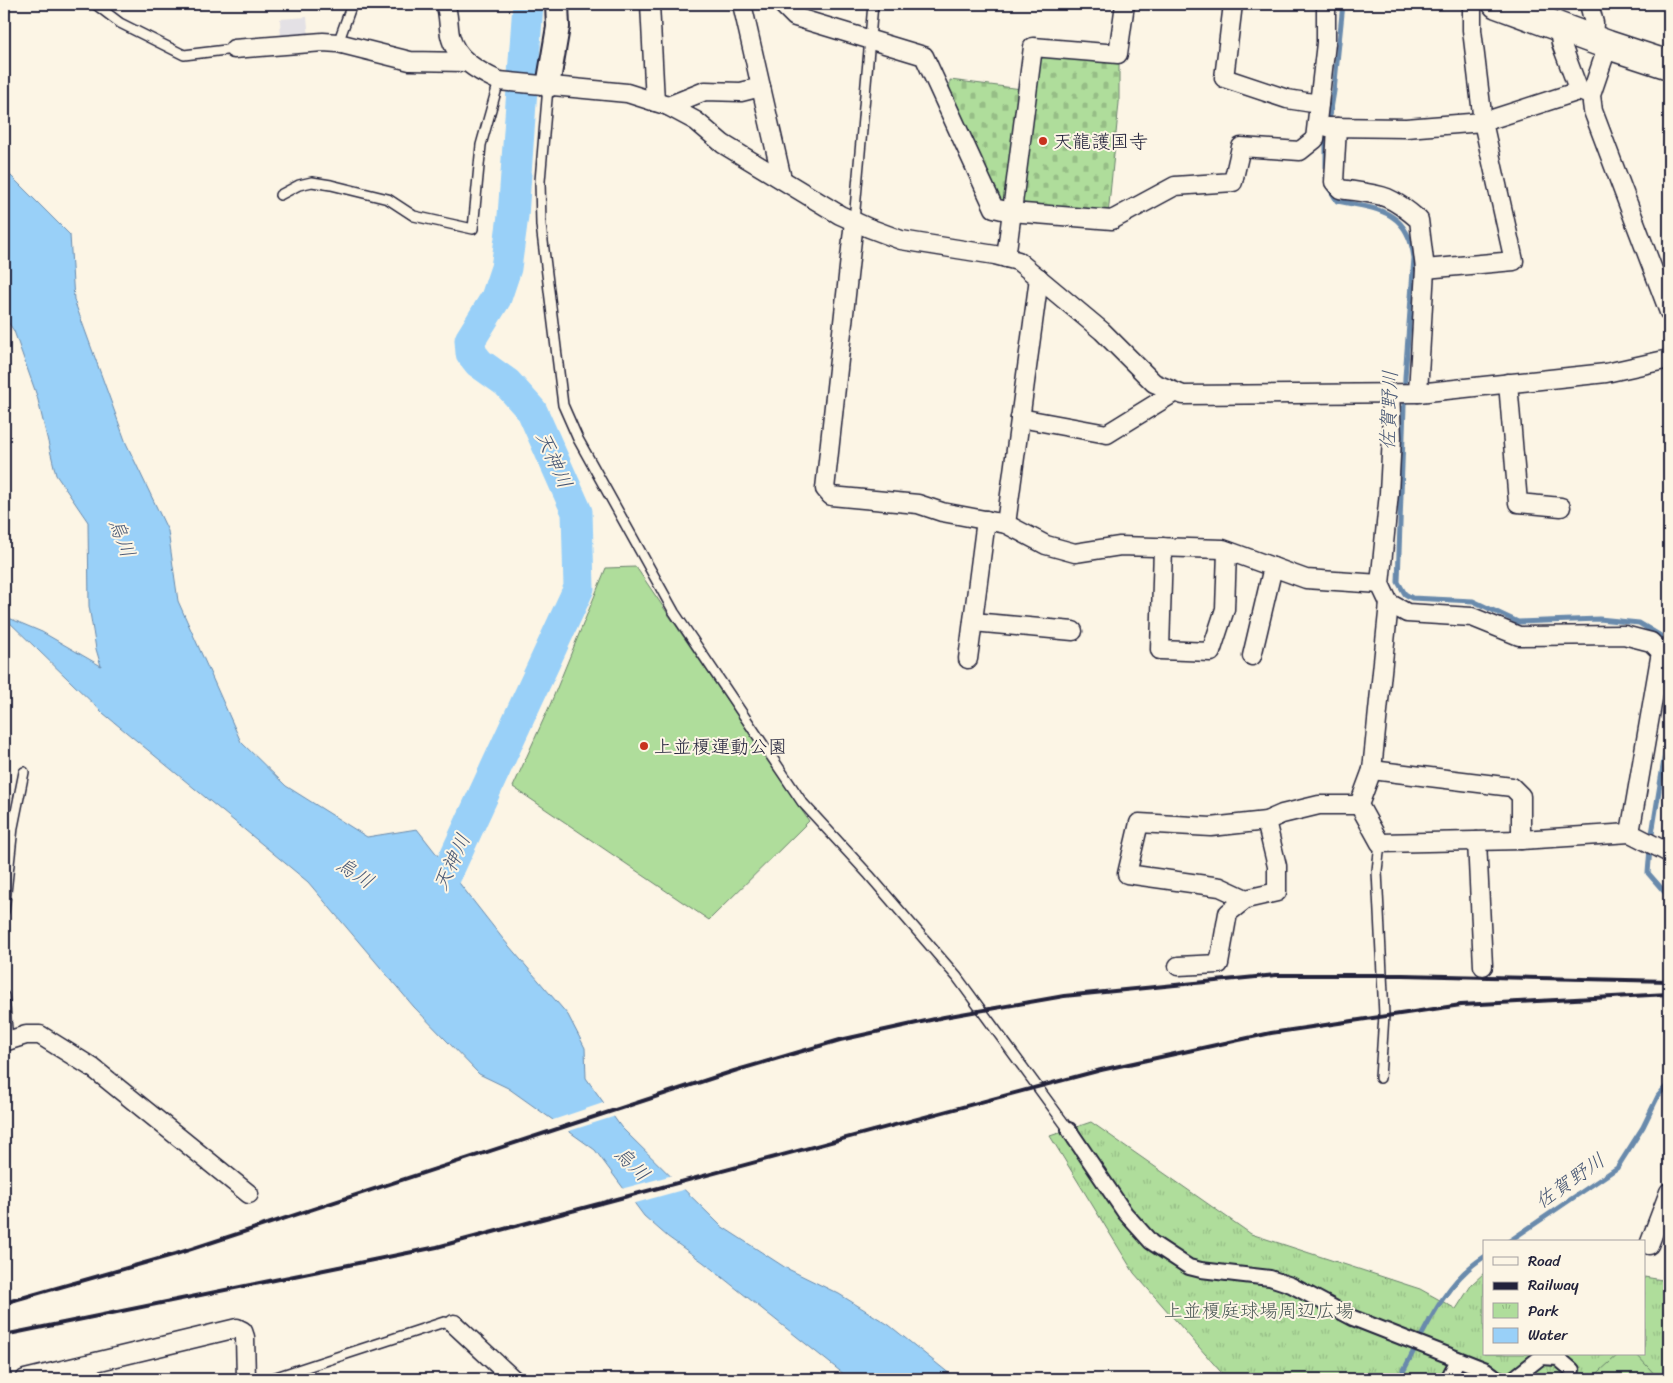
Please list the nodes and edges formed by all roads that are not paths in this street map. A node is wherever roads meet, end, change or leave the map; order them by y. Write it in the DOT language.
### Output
graph roads {
  1 [pos="95,4"];
  2 [pos="352,4"];
  3 [pos="445,4"];
  4 [pos="558,4"];
  5 [pos="650,4"];
  6 [pos="742,4"];
  7 [pos="782,4"];
  8 [pos="873,4"];
  9 [pos="1125,4"];
  10 [pos="1233,4"];
  11 [pos="1326,4"];
  12 [pos="1472,4"];
  13 [pos="1497,4"];
  14 [pos="1588,4"];
  15 [pos="1558,26"];
  16 [pos="869,38"];
  17 [pos="338,42"];
  18 [pos="1600,42"];
  19 [pos="234,50"];
  20 [pos="465,62"];
  21 [pos="1669,65"];
  22 [pos="504,82"];
  23 [pos="541,86"];
  24 [pos="761,87"];
  25 [pos="1585,93"];
  26 [pos="661,104"];
  27 [pos="1319,104"];
  28 [pos="1482,122"];
  29 [pos="1326,127"];
  30 [pos="782,179"];
  31 [pos="280,195"];
  32 [pos="1011,212"];
  33 [pos="854,221"];
  34 [pos="1006,258"];
  35 [pos="1425,269"];
  36 [pos="1040,278"];
  37 [pos="1669,309"];
  38 [pos="1669,359"];
  39 [pos="1508,383"];
  40 [pos="1175,392"];
  41 [pos="1404,393"];
  42 [pos="1020,418"];
  43 [pos="1561,507"];
  44 [pos="986,520"];
  45 [pos="1006,524"];
  46 [pos="1163,547"];
  47 [pos="1227,551"];
  48 [pos="1273,567"];
  49 [pos="1380,584"];
  50 [pos="1389,603"];
  51 [pos="973,622"];
  52 [pos="1073,631"];
  53 [pos="1252,656"];
  54 [pos="968,659"];
  55 [pos="1372,770"];
  56 [pos="24,772"];
  57 [pos="1359,805"];
  58 [pos="1266,821"];
  59 [pos="1633,835"];
  60 [pos="1521,840"];
  61 [pos="1477,842"];
  62 [pos="1380,843"];
  63 [pos="1665,850"];
  64 [pos="1246,899"];
  65 [pos="4,910"];
  66 [pos="1178,966"];
  67 [pos="1483,966"];
  68 [pos="4,996"];
  69 [pos="6,1041"];
  70 [pos="1380,1078"];
  71 [pos="1069,1130"];
  72 [pos="1669,1192"];
  73 [pos="249,1194"];
  74 [pos="1649,1245"];
  75 [pos="454,1324"];
  76 [pos="1458,1360"];
  77 [pos="1572,1370"];
  78 [pos="63,1375"];
  79 [pos="510,1378"];
  80 [pos="25,1379"];
  81 [pos="246,1379"];
  82 [pos="270,1379"];
  83 [pos="1448,1379"];
  84 [pos="1498,1379"];
  85 [pos="1513,1379"];
  1 -- 19 [label="lane"];
  2 -- 17 [label="lane"];
  3 -- 20 [label="street"];
  4 -- 23 [label="street"];
  5 -- 26 [label="street"];
  6 -- 24 [label="street"];
  7 -- 16 [label="street"];
  8 -- 16 [label="lane"];
  9 -- 32 [label="street"];
  10 -- 27 [label="street"];
  11 -- 27 [label="street"];
  12 -- 28 [label="street"];
  13 -- 15 [label="main road"];
  14 -- 18 [label="street"];
  15 -- 18 [label="main road"];
  15 -- 25 [label="street"];
  16 -- 32 [label="street"];
  16 -- 33 [label="lane"];
  17 -- 19 [label="street"];
  17 -- 20 [label="street"];
  18 -- 21 [label="main road"];
  18 -- 25 [label="street"];
  20 -- 22 [label="street"];
  22 -- 23 [label="street"];
  22 -- 31 [label="lane"];
  23 -- 26 [label="street"];
  23 -- 71 [label="lane"];
  24 -- 26 [label="street"];
  24 -- 30 [label="street"];
  25 -- 28 [label="street"];
  25 -- 37 [label="street"];
  26 -- 30 [label="street"];
  27 -- 29 [label="street"];
  28 -- 29 [label="street"];
  28 -- 35 [label="street"];
  29 -- 32 [label="street"];
  29 -- 35 [label="street"];
  30 -- 33 [label="street"];
  32 -- 34 [label="street"];
  33 -- 34 [label="street"];
  33 -- 44 [label="street"];
  34 -- 36 [label="street"];
  35 -- 41 [label="street"];
  36 -- 40 [label="street"];
  36 -- 42 [label="street"];
  38 -- 39 [label="street"];
  39 -- 41 [label="street"];
  39 -- 43 [label="street"];
  40 -- 41 [label="street"];
  40 -- 42 [label="street"];
  41 -- 49 [label="street"];
  42 -- 45 [label="street"];
  44 -- 45 [label="street"];
  44 -- 51 [label="street"];
  45 -- 46 [label="street"];
  46 -- 47 [label="street"];
  46 -- 47 [label="street"];
  47 -- 48 [label="street"];
  48 -- 49 [label="street"];
  48 -- 53 [label="street"];
  49 -- 50 [label="street"];
  50 -- 55 [label="street"];
  50 -- 59 [label="street"];
  51 -- 52 [label="street"];
  51 -- 54 [label="street"];
  55 -- 57 [label="street"];
  55 -- 60 [label="street"];
  56 -- 65 [label="lane"];
  57 -- 58 [label="street"];
  57 -- 62 [label="street"];
  58 -- 64 [label="street"];
  58 -- 64 [label="street"];
  59 -- 60 [label="street"];
  59 -- 63 [label="street"];
  60 -- 61 [label="street"];
  61 -- 62 [label="street"];
  61 -- 67 [label="street"];
  62 -- 70 [label="lane"];
  64 -- 66 [label="street"];
  68 -- 69 [label="lane"];
  69 -- 73 [label="street"];
  71 -- 76 [label="street"];
  72 -- 74 [label="street"];
  75 -- 79 [label="street"];
  75 -- 82 [label="lane"];
  76 -- 83 [label="street"];
  76 -- 84 [label="street"];
  77 -- 85 [label="street"];
  78 -- 80 [label="street"];
  78 -- 81 [label="street"];
}
